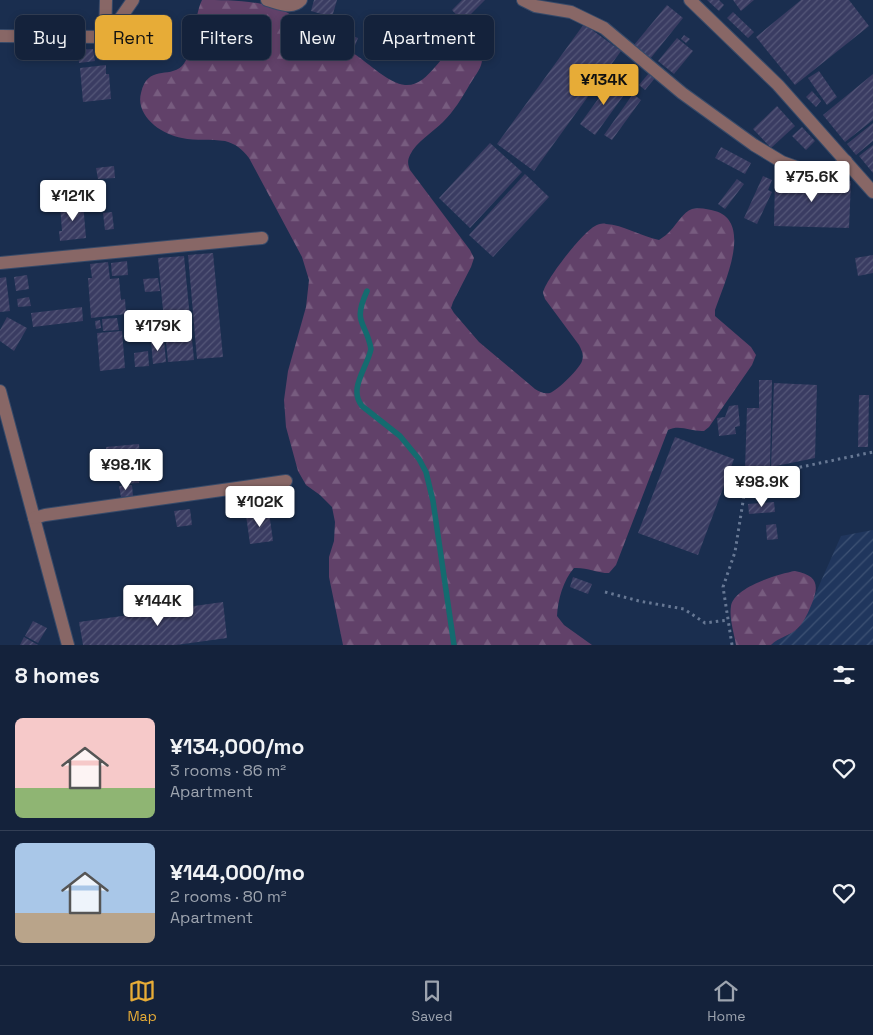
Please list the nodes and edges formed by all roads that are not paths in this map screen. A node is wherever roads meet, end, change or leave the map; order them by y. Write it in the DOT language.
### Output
graph roads {
  1 [pos="106,0"];
  2 [pos="133,0"];
  3 [pos="268,0"];
  4 [pos="301,0"];
  5 [pos="522,0"];
  6 [pos="690,0"];
  7 [pos="106,15"];
  8 [pos="123,15"];
  9 [pos="0,36"];
  10 [pos="95,36"];
  11 [pos="846,161"];
  12 [pos="873,192"];
  13 [pos="262,238"];
  14 [pos="0,263"];
  15 [pos="0,391"];
  16 [pos="286,481"];
  17 [pos="34,518"];
  18 [pos="68,645"];
  1 -- 7 [label="street"];
  2 -- 8 [label="street"];
  3 -- 4 [label="street"];
  5 -- 11 [label="street"];
  6 -- 11 [label="street"];
  9 -- 10 [label="street"];
  11 -- 12 [label="street"];
  13 -- 14 [label="street"];
  15 -- 17 [label="street"];
  16 -- 17 [label="street"];
  17 -- 18 [label="street"];
}
